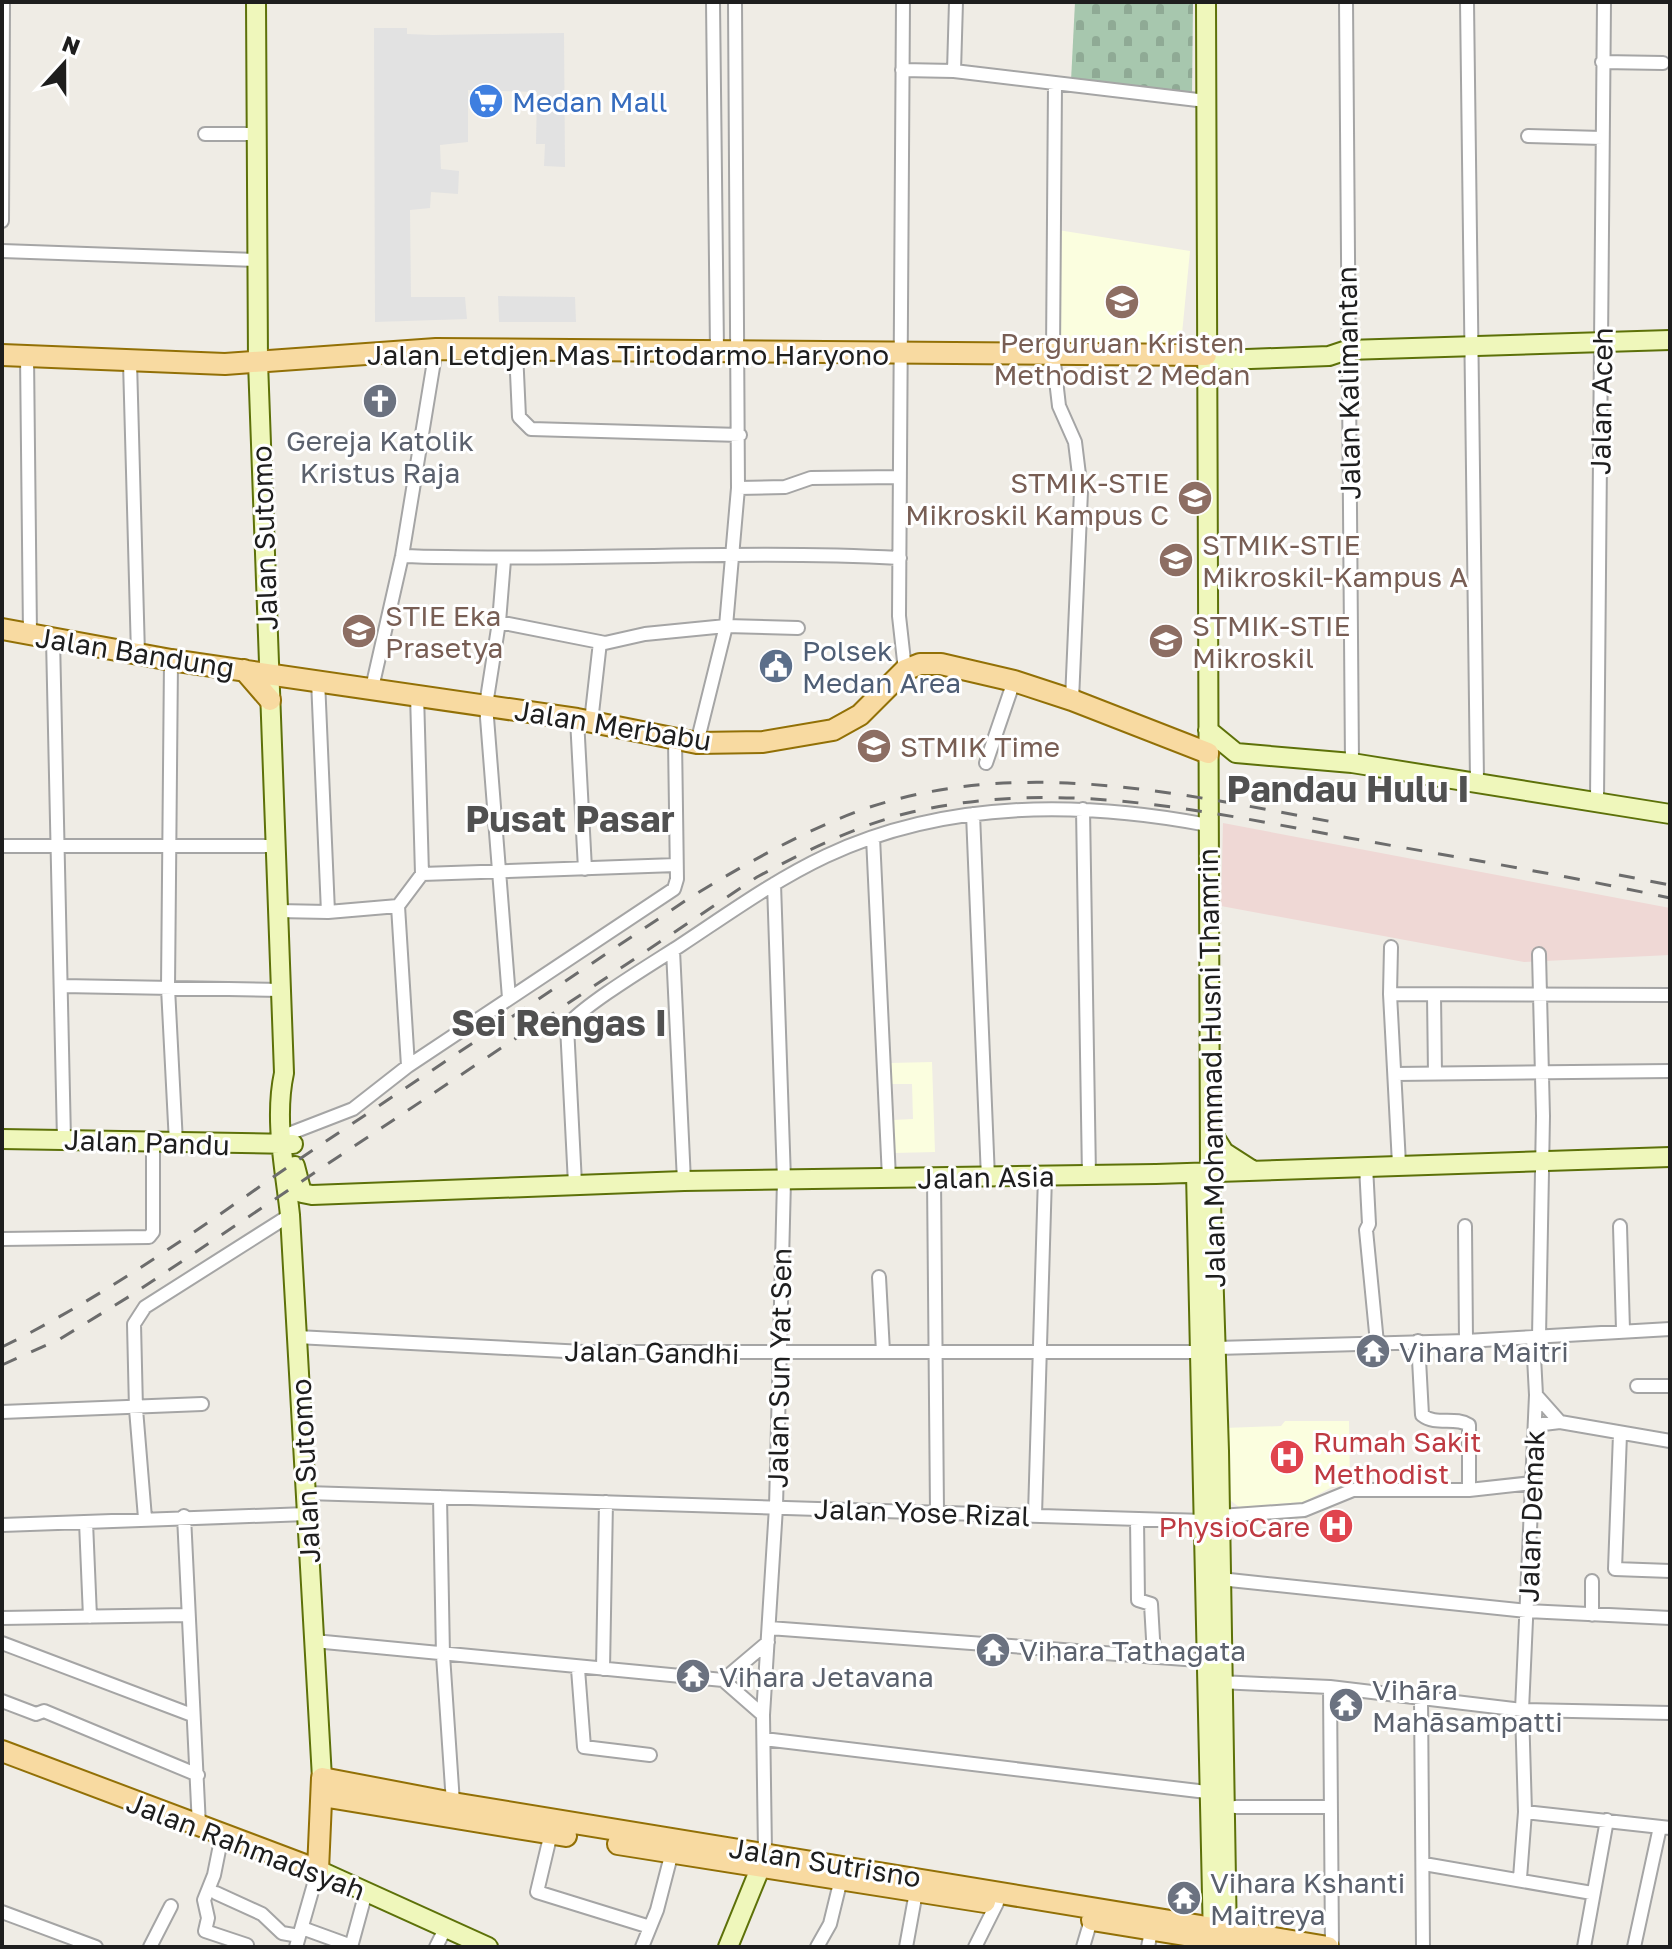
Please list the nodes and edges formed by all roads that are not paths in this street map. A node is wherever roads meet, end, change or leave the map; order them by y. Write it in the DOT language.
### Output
graph roads {
  1 [pos="3,2"];
  2 [pos="256,2"];
  3 [pos="713,2"];
  4 [pos="735,2"];
  5 [pos="903,2"];
  6 [pos="956,2"];
  7 [pos="1206,2"];
  8 [pos="1346,2"];
  9 [pos="1467,2"];
  10 [pos="1604,2"];
  11 [pos="1602,62"];
  12 [pos="1663,63"];
  13 [pos="902,70"];
  14 [pos="954,71"];
  15 [pos="1055,84"];
  16 [pos="1206,101"];
  17 [pos="205,134"];
  18 [pos="257,134"];
  19 [pos="1528,136"];
  20 [pos="1602,138"];
  21 [pos="2,221"];
  22 [pos="2,251"];
  23 [pos="257,260"];
  24 [pos="1670,340"];
  25 [pos="1601,341"];
  26 [pos="1470,345"];
  27 [pos="436,349"];
  28 [pos="1347,350"];
  29 [pos="516,351"];
  30 [pos="727,351"];
  31 [pos="899,353"];
  32 [pos="1053,354"];
  33 [pos="2,355"];
  34 [pos="27,355"];
  35 [pos="1206,355"];
  36 [pos="130,362"];
  37 [pos="258,362"];
  38 [pos="740,435"];
  39 [pos="900,477"];
  40 [pos="738,488"];
  41 [pos="402,556"];
  42 [pos="734,556"];
  43 [pos="900,558"];
  44 [pos="504,560"];
  45 [pos="499,622"];
  46 [pos="726,626"];
  47 [pos="798,628"];
  48 [pos="2,629"];
  49 [pos="30,634"];
  50 [pos="53,639"];
  51 [pos="600,642"];
  52 [pos="138,654"];
  53 [pos="171,660"];
  54 [pos="244,670"];
  55 [pos="905,670"];
  56 [pos="269,672"];
  57 [pos="318,680"];
  58 [pos="1014,681"];
  59 [pos="372,688"];
  60 [pos="417,694"];
  61 [pos="270,700"];
  62 [pos="1072,700"];
  63 [pos="486,705"];
  64 [pos="584,720"];
  65 [pos="1208,730"];
  66 [pos="675,740"];
  67 [pos="697,743"];
  68 [pos="1236,753"];
  69 [pos="1208,762"];
  70 [pos="986,763"];
  71 [pos="1352,763"];
  72 [pos="1477,781"];
  73 [pos="1597,800"];
  74 [pos="1083,809"];
  75 [pos="973,814"];
  76 [pos="1670,814"];
  77 [pos="1208,825"];
  78 [pos="873,837"];
  79 [pos="168,845"];
  80 [pos="2,846"];
  81 [pos="275,846"];
  82 [pos="58,847"];
  83 [pos="676,865"];
  84 [pos="585,869"];
  85 [pos="500,873"];
  86 [pos="422,874"];
  87 [pos="774,884"];
  88 [pos="398,906"];
  89 [pos="278,911"];
  90 [pos="328,912"];
  91 [pos="1391,947"];
  92 [pos="673,950"];
  93 [pos="1539,954"];
  94 [pos="62,986"];
  95 [pos="168,988"];
  96 [pos="281,990"];
  97 [pos="1390,994"];
  98 [pos="1434,995"];
  99 [pos="1670,995"];
  100 [pos="1539,997"];
  101 [pos="509,998"];
  102 [pos="408,1066"];
  103 [pos="1670,1071"];
  104 [pos="1542,1073"];
  105 [pos="1395,1074"];
  106 [pos="1435,1074"];
  107 [pos="1210,1128"];
  108 [pos="2,1139"];
  109 [pos="64,1140"];
  110 [pos="289,1141"];
  111 [pos="176,1143"];
  112 [pos="153,1144"];
  113 [pos="1670,1157"];
  114 [pos="1542,1160"];
  115 [pos="1399,1164"];
  116 [pos="1366,1166"];
  117 [pos="1255,1171"];
  118 [pos="1203,1173"];
  119 [pos="1045,1176"];
  120 [pos="1089,1176"];
  121 [pos="889,1178"];
  122 [pos="934,1178"];
  123 [pos="988,1178"];
  124 [pos="784,1180"];
  125 [pos="684,1181"];
  126 [pos="575,1184"];
  127 [pos="302,1193"];
  128 [pos="290,1215"];
  129 [pos="1465,1226"];
  130 [pos="1620,1226"];
  131 [pos="2,1239"];
  132 [pos="879,1277"];
  133 [pos="1670,1329"];
  134 [pos="1623,1330"];
  135 [pos="297,1337"];
  136 [pos="1536,1338"];
  137 [pos="1418,1341"];
  138 [pos="1466,1341"];
  139 [pos="1377,1343"];
  140 [pos="1207,1350"];
  141 [pos="937,1351"];
  142 [pos="1039,1351"];
  143 [pos="883,1352"];
  144 [pos="779,1354"];
  145 [pos="1637,1386"];
  146 [pos="1670,1386"];
  147 [pos="1536,1395"];
  148 [pos="202,1404"];
  149 [pos="136,1409"];
  150 [pos="2,1412"];
  151 [pos="1560,1422"];
  152 [pos="1535,1425"];
  153 [pos="1620,1434"];
  154 [pos="1670,1441"];
  155 [pos="1532,1483"];
  156 [pos="1469,1490"];
  157 [pos="306,1493"];
  158 [pos="440,1497"];
  159 [pos="606,1502"];
  160 [pos="776,1507"];
  161 [pos="937,1512"];
  162 [pos="307,1514"];
  163 [pos="1035,1515"];
  164 [pos="184,1516"];
  165 [pos="145,1518"];
  166 [pos="1212,1518"];
  167 [pos="1137,1519"];
  168 [pos="86,1522"];
  169 [pos="2,1525"];
  170 [pos="1670,1571"];
  171 [pos="1220,1579"];
  172 [pos="1592,1581"];
  173 [pos="1527,1611"];
  174 [pos="187,1615"];
  175 [pos="1592,1615"];
  176 [pos="90,1617"];
  177 [pos="2,1618"];
  178 [pos="1670,1618"];
  179 [pos="768,1635"];
  180 [pos="314,1641"];
  181 [pos="2,1643"];
  182 [pos="443,1655"];
  183 [pos="1154,1656"];
  184 [pos="1216,1661"];
  185 [pos="578,1669"];
  186 [pos="603,1669"];
  187 [pos="723,1680"];
  188 [pos="1216,1682"];
  189 [pos="1330,1687"];
  190 [pos="1421,1697"];
  191 [pos="2,1701"];
  192 [pos="1522,1710"];
  193 [pos="1670,1713"];
  194 [pos="192,1715"];
  195 [pos="763,1715"];
  196 [pos="764,1739"];
  197 [pos="2,1751"];
  198 [pos="650,1755"];
  199 [pos="198,1775"];
  200 [pos="322,1787"];
  201 [pos="1222,1797"];
  202 [pos="453,1803"];
  203 [pos="1328,1807"];
  204 [pos="1525,1812"];
  205 [pos="1607,1820"];
  206 [pos="199,1826"];
  207 [pos="1665,1828"];
  208 [pos="551,1833"];
  209 [pos="222,1835"];
  210 [pos="672,1852"];
  211 [pos="763,1859"];
  212 [pos="1424,1864"];
  213 [pos="318,1870"];
  214 [pos="1520,1878"];
  215 [pos="841,1879"];
  216 [pos="366,1892"];
  217 [pos="916,1892"];
  218 [pos="216,1893"];
  219 [pos="1592,1893"];
  220 [pos="997,1903"];
  221 [pos="171,1906"];
  222 [pos="2,1912"];
  223 [pos="1091,1920"];
  224 [pos="650,1927"];
  225 [pos="445,1929"];
  226 [pos="1220,1934"];
  227 [pos="299,1937"];
  228 [pos="1149,1939"];
  229 [pos="247,1945"];
  230 [pos="350,1946"];
  231 [pos="979,1946"];
  232 [pos="1587,1946"];
  233 [pos="96,1947"];
  234 [pos="150,1947"];
  235 [pos="436,1947"];
  236 [pos="488,1947"];
  237 [pos="642,1947"];
  238 [pos="728,1947"];
  239 [pos="817,1947"];
  240 [pos="906,1947"];
  241 [pos="1083,1947"];
  242 [pos="1258,1947"];
  243 [pos="1330,1947"];
  244 [pos="1423,1947"];
  245 [pos="1634,1947"];
  1 -- 21 [label="street"];
  2 -- 18 [label="main road, Jalan Sutomo"];
  3 -- 30 [label="street"];
  4 -- 30 [label="street"];
  5 -- 13 [label="street"];
  6 -- 14 [label="street"];
  7 -- 16 [label="main road, Jalan Mohammad Husni Thamrin"];
  8 -- 28 [label="street, Jalan Kalimantan"];
  9 -- 26 [label="street"];
  10 -- 11 [label="street, Jalan Aceh"];
  11 -- 12 [label="street"];
  11 -- 20 [label="street, Jalan Aceh"];
  13 -- 14 [label="street"];
  13 -- 31 [label="street"];
  14 -- 15 [label="street"];
  15 -- 16 [label="street"];
  15 -- 32 [label="street"];
  16 -- 35 [label="main road, Jalan Mohammad Husni Thamrin"];
  17 -- 18 [label="street"];
  18 -- 23 [label="main road, Jalan Sutomo"];
  19 -- 20 [label="street"];
  20 -- 25 [label="street, Jalan Aceh"];
  22 -- 23 [label="street"];
  23 -- 37 [label="main road, Jalan Sutomo"];
  24 -- 25 [label="main road"];
  25 -- 26 [label="main road"];
  25 -- 73 [label="street, Jalan Aceh"];
  26 -- 28 [label="main road"];
  26 -- 72 [label="street"];
  27 -- 29 [label="main road, Jalan Letdjen Mas Tirtodarmo Haryono"];
  27 -- 37 [label="main road, Jalan Letdjen Mas Tirtodarmo Haryono"];
  27 -- 41 [label="street"];
  28 -- 35 [label="main road"];
  28 -- 71 [label="street, Jalan Kalimantan"];
  29 -- 30 [label="main road, Jalan Letdjen Mas Tirtodarmo Haryono"];
  29 -- 38 [label="street"];
  30 -- 31 [label="main road, Jalan Letdjen Mas Tirtodarmo Haryono"];
  30 -- 38 [label="street"];
  31 -- 32 [label="main road, Jalan Letdjen Mas Tirtodarmo Haryono"];
  31 -- 39 [label="street"];
  32 -- 35 [label="main road, Jalan Letdjen Mas Tirtodarmo Haryono"];
  32 -- 62 [label="street"];
  33 -- 34 [label="main road, Jalan Letdjen Mas Tirtodarmo Haryono"];
  34 -- 36 [label="main road, Jalan Letdjen Mas Tirtodarmo Haryono"];
  34 -- 49 [label="street"];
  35 -- 65 [label="main road, Jalan Mohammad Husni Thamrin"];
  36 -- 37 [label="main road, Jalan Letdjen Mas Tirtodarmo Haryono"];
  36 -- 52 [label="street"];
  37 -- 56 [label="main road, Jalan Sutomo"];
  38 -- 40 [label="street"];
  39 -- 40 [label="street"];
  39 -- 43 [label="street"];
  40 -- 42 [label="street"];
  41 -- 44 [label="street"];
  41 -- 59 [label="street"];
  42 -- 43 [label="street"];
  42 -- 44 [label="street"];
  42 -- 46 [label="street"];
  43 -- 55 [label="street"];
  44 -- 45 [label="street"];
  45 -- 51 [label="street"];
  45 -- 63 [label="street"];
  46 -- 47 [label="street"];
  46 -- 51 [label="street"];
  46 -- 67 [label="street"];
  48 -- 49 [label="main road, Jalan Bandung"];
  49 -- 50 [label="main road, Jalan Bandung"];
  50 -- 52 [label="main road, Jalan Bandung"];
  50 -- 82 [label="street"];
  51 -- 64 [label="street"];
  52 -- 53 [label="main road, Jalan Bandung"];
  53 -- 54 [label="main road, Jalan Bandung"];
  53 -- 79 [label="street"];
  54 -- 56 [label="main road, Jalan Bandung"];
  54 -- 61 [label="main road"];
  55 -- 58 [label="main road"];
  55 -- 67 [label="main road, Jalan Merbabu"];
  56 -- 57 [label="main road, Jalan Merbabu"];
  56 -- 61 [label="main road, Jalan Sutomo"];
  57 -- 59 [label="main road, Jalan Merbabu"];
  57 -- 90 [label="street"];
  58 -- 62 [label="main road"];
  58 -- 70 [label="street"];
  59 -- 60 [label="main road, Jalan Merbabu"];
  60 -- 63 [label="main road, Jalan Merbabu"];
  60 -- 86 [label="street"];
  61 -- 81 [label="main road, Jalan Sutomo"];
  62 -- 69 [label="main road"];
  63 -- 64 [label="main road, Jalan Merbabu"];
  63 -- 85 [label="street"];
  64 -- 66 [label="main road, Jalan Merbabu"];
  64 -- 84 [label="street"];
  65 -- 68 [label="main road"];
  65 -- 69 [label="main road, Jalan Mohammad Husni Thamrin"];
  66 -- 67 [label="main road, Jalan Merbabu"];
  66 -- 83 [label="street"];
  68 -- 69 [label="main road"];
  68 -- 71 [label="main road"];
  69 -- 77 [label="main road, Jalan Mohammad Husni Thamrin"];
  71 -- 72 [label="main road"];
  72 -- 73 [label="main road"];
  73 -- 76 [label="main road"];
  74 -- 75 [label="street"];
  74 -- 77 [label="street"];
  74 -- 120 [label="street"];
  75 -- 78 [label="street"];
  75 -- 123 [label="street"];
  77 -- 107 [label="main road, Jalan Mohammad Husni Thamrin"];
  78 -- 87 [label="street"];
  78 -- 121 [label="street"];
  79 -- 81 [label="street"];
  79 -- 82 [label="street"];
  79 -- 95 [label="street"];
  80 -- 82 [label="street"];
  81 -- 89 [label="main road, Jalan Sutomo"];
  82 -- 94 [label="street"];
  83 -- 84 [label="street"];
  83 -- 101 [label="street"];
  84 -- 85 [label="street"];
  85 -- 86 [label="street"];
  85 -- 101 [label="street"];
  86 -- 88 [label="street"];
  87 -- 92 [label="street"];
  87 -- 124 [label="street, Jalan Sun Yat Sen"];
  88 -- 90 [label="street"];
  88 -- 102 [label="street"];
  89 -- 90 [label="street"];
  89 -- 96 [label="main road, Jalan Sutomo"];
  91 -- 97 [label="street"];
  92 -- 125 [label="street"];
  92 -- 126 [label="street"];
  93 -- 100 [label="street, Jalan Demak"];
  94 -- 95 [label="street"];
  94 -- 109 [label="street"];
  95 -- 96 [label="street"];
  95 -- 111 [label="street"];
  96 -- 110 [label="main road, Jalan Sutomo"];
  97 -- 98 [label="street"];
  97 -- 105 [label="street"];
  98 -- 100 [label="street"];
  98 -- 106 [label="street"];
  99 -- 100 [label="street"];
  100 -- 104 [label="street, Jalan Demak"];
  101 -- 102 [label="street"];
  102 -- 110 [label="street"];
  103 -- 104 [label="street"];
  104 -- 106 [label="street"];
  104 -- 114 [label="street, Jalan Demak"];
  105 -- 106 [label="street"];
  105 -- 115 [label="street"];
  107 -- 117 [label="main road"];
  107 -- 118 [label="main road, Jalan Mohammad Husni Thamrin"];
  108 -- 109 [label="main road, Jalan Pandu"];
  109 -- 112 [label="main road, Jalan Pandu"];
  110 -- 111 [label="main road, Jalan Pandu"];
  110 -- 127 [label="main road, Jalan Sutomo"];
  110 -- 128 [label="main road, Jalan Sutomo"];
  111 -- 112 [label="main road, Jalan Pandu"];
  112 -- 131 [label="street"];
  113 -- 114 [label="main road, Jalan Asia"];
  114 -- 115 [label="main road, Jalan Asia"];
  114 -- 136 [label="street, Jalan Demak"];
  115 -- 116 [label="main road, Jalan Asia"];
  116 -- 117 [label="main road, Jalan Asia"];
  116 -- 139 [label="street"];
  117 -- 118 [label="main road, Jalan Asia"];
  118 -- 120 [label="main road, Jalan Asia"];
  118 -- 140 [label="main road, Jalan Mohammad Husni Thamrin"];
  119 -- 120 [label="main road, Jalan Asia"];
  119 -- 123 [label="main road, Jalan Asia"];
  119 -- 142 [label="street"];
  121 -- 122 [label="main road, Jalan Asia"];
  121 -- 124 [label="main road, Jalan Asia"];
  122 -- 123 [label="main road, Jalan Asia"];
  122 -- 141 [label="street"];
  124 -- 125 [label="main road, Jalan Asia"];
  124 -- 144 [label="street, Jalan Sun Yat Sen"];
  125 -- 126 [label="main road, Jalan Asia"];
  126 -- 127 [label="main road, Jalan Asia"];
  128 -- 135 [label="main road, Jalan Sutomo"];
  128 -- 149 [label="street"];
  129 -- 138 [label="street"];
  130 -- 134 [label="street"];
  132 -- 143 [label="street"];
  133 -- 134 [label="street, Jalan Gandhi"];
  134 -- 136 [label="street, Jalan Gandhi"];
  135 -- 144 [label="street, Jalan Gandhi"];
  135 -- 157 [label="main road, Jalan Sutomo"];
  136 -- 138 [label="street, Jalan Gandhi"];
  136 -- 147 [label="street, Jalan Demak"];
  137 -- 138 [label="street, Jalan Gandhi"];
  137 -- 139 [label="street, Jalan Gandhi"];
  137 -- 156 [label="street"];
  139 -- 140 [label="street, Jalan Gandhi"];
  140 -- 142 [label="street, Jalan Gandhi"];
  140 -- 166 [label="main road, Jalan Mohammad Husni Thamrin"];
  141 -- 142 [label="street, Jalan Gandhi"];
  141 -- 143 [label="street, Jalan Gandhi"];
  141 -- 161 [label="street"];
  142 -- 163 [label="street"];
  143 -- 144 [label="street, Jalan Gandhi"];
  144 -- 160 [label="street, Jalan Sun Yat Sen"];
  145 -- 146 [label="street"];
  147 -- 151 [label="street"];
  147 -- 152 [label="street, Jalan Demak"];
  148 -- 149 [label="street"];
  149 -- 150 [label="street"];
  149 -- 165 [label="street"];
  151 -- 152 [label="street"];
  151 -- 153 [label="street"];
  152 -- 155 [label="street, Jalan Demak"];
  153 -- 154 [label="street"];
  153 -- 170 [label="street"];
  155 -- 156 [label="street, Jalan Yose Rizal"];
  155 -- 173 [label="street, Jalan Demak"];
  156 -- 166 [label="street, Jalan Yose Rizal"];
  157 -- 158 [label="street, Jalan Yose Rizal"];
  157 -- 162 [label="main road, Jalan Sutomo"];
  158 -- 159 [label="street, Jalan Yose Rizal"];
  158 -- 182 [label="street"];
  159 -- 160 [label="street, Jalan Yose Rizal"];
  159 -- 186 [label="street"];
  160 -- 161 [label="street, Jalan Yose Rizal"];
  160 -- 179 [label="street, Jalan Sun Yat Sen"];
  161 -- 163 [label="street, Jalan Yose Rizal"];
  162 -- 164 [label="street"];
  162 -- 180 [label="main road, Jalan Sutomo"];
  163 -- 167 [label="street, Jalan Yose Rizal"];
  164 -- 165 [label="street"];
  164 -- 174 [label="street"];
  165 -- 168 [label="street"];
  166 -- 167 [label="street, Jalan Yose Rizal"];
  166 -- 171 [label="main road, Jalan Mohammad Husni Thamrin"];
  166 -- 184 [label="main road, Jalan Mohammad Husni Thamrin"];
  167 -- 183 [label="street"];
  168 -- 169 [label="street"];
  168 -- 176 [label="street"];
  171 -- 173 [label="street"];
  171 -- 184 [label="main road, Jalan Mohammad Husni Thamrin"];
  172 -- 175 [label="street"];
  173 -- 175 [label="street"];
  173 -- 192 [label="street, Jalan Demak"];
  174 -- 176 [label="street"];
  174 -- 194 [label="street"];
  175 -- 178 [label="street"];
  176 -- 177 [label="street"];
  179 -- 183 [label="street"];
  179 -- 187 [label="street"];
  179 -- 195 [label="street, Jalan Sun Yat Sen"];
  180 -- 182 [label="street"];
  180 -- 200 [label="main road, Jalan Sutomo"];
  181 -- 194 [label="street"];
  182 -- 185 [label="street"];
  182 -- 202 [label="street"];
  183 -- 184 [label="street"];
  184 -- 188 [label="main road, Jalan Mohammad Husni Thamrin"];
  185 -- 186 [label="street"];
  185 -- 198 [label="street"];
  186 -- 187 [label="street"];
  187 -- 195 [label="street"];
  188 -- 189 [label="street"];
  188 -- 201 [label="main road, Jalan Mohammad Husni Thamrin"];
  189 -- 190 [label="street"];
  189 -- 203 [label="street"];
  190 -- 192 [label="street"];
  190 -- 212 [label="street"];
  191 -- 199 [label="street"];
  192 -- 193 [label="street"];
  192 -- 204 [label="street, Jalan Demak"];
  194 -- 199 [label="street"];
  195 -- 196 [label="street, Jalan Sun Yat Sen"];
  196 -- 201 [label="street"];
  196 -- 211 [label="street, Jalan Sun Yat Sen"];
  197 -- 206 [label="main road, Jalan Rahmadsyah"];
  199 -- 206 [label="street"];
  200 -- 202 [label="main road, Jalan Sutrisno"];
  200 -- 208 [label="main road, Jalan Sutrisno"];
  200 -- 213 [label="main road, Jalan Sutomo"];
  201 -- 203 [label="street"];
  201 -- 226 [label="main road, Jalan Mohammad Husni Thamrin"];
  202 -- 211 [label="main road, Jalan Sutrisno"];
  203 -- 243 [label="street"];
  204 -- 205 [label="street"];
  204 -- 214 [label="street, Jalan Demak"];
  205 -- 207 [label="street"];
  205 -- 219 [label="street"];
  206 -- 209 [label="main road, Jalan Rahmadsyah"];
  207 -- 245 [label="street"];
  208 -- 210 [label="main road, Jalan Sutrisno"];
  208 -- 224 [label="street"];
  209 -- 213 [label="main road, Jalan Rahmadsyah"];
  209 -- 229 [label="street"];
  210 -- 211 [label="main road, Jalan Sutrisno"];
  210 -- 224 [label="street"];
  211 -- 215 [label="main road, Jalan Sutrisno"];
  211 -- 226 [label="main road, Jalan Sutrisno"];
  211 -- 238 [label="main road"];
  212 -- 214 [label="street"];
  212 -- 244 [label="street"];
  213 -- 216 [label="main road, Jalan Rahmadsyah"];
  213 -- 227 [label="street"];
  214 -- 219 [label="street"];
  215 -- 217 [label="main road, Jalan Sutrisno"];
  215 -- 239 [label="street"];
  216 -- 225 [label="main road, Jalan Rahmadsyah"];
  216 -- 230 [label="street"];
  217 -- 220 [label="main road, Jalan Sutrisno"];
  217 -- 240 [label="street"];
  218 -- 227 [label="street"];
  219 -- 232 [label="street"];
  220 -- 223 [label="main road, Jalan Sutrisno"];
  220 -- 231 [label="street"];
  221 -- 234 [label="street"];
  222 -- 233 [label="street"];
  223 -- 228 [label="main road, Jalan Sutrisno"];
  223 -- 241 [label="street"];
  224 -- 237 [label="street"];
  225 -- 235 [label="street"];
  225 -- 236 [label="main road, Jalan Rahmadsyah"];
  226 -- 228 [label="main road, Jalan Sutrisno"];
  226 -- 242 [label="main road, Jalan Sutrisno"];
  226 -- 243 [label="main road, Jalan Sutrisno"];
  227 -- 230 [label="street"];
}
